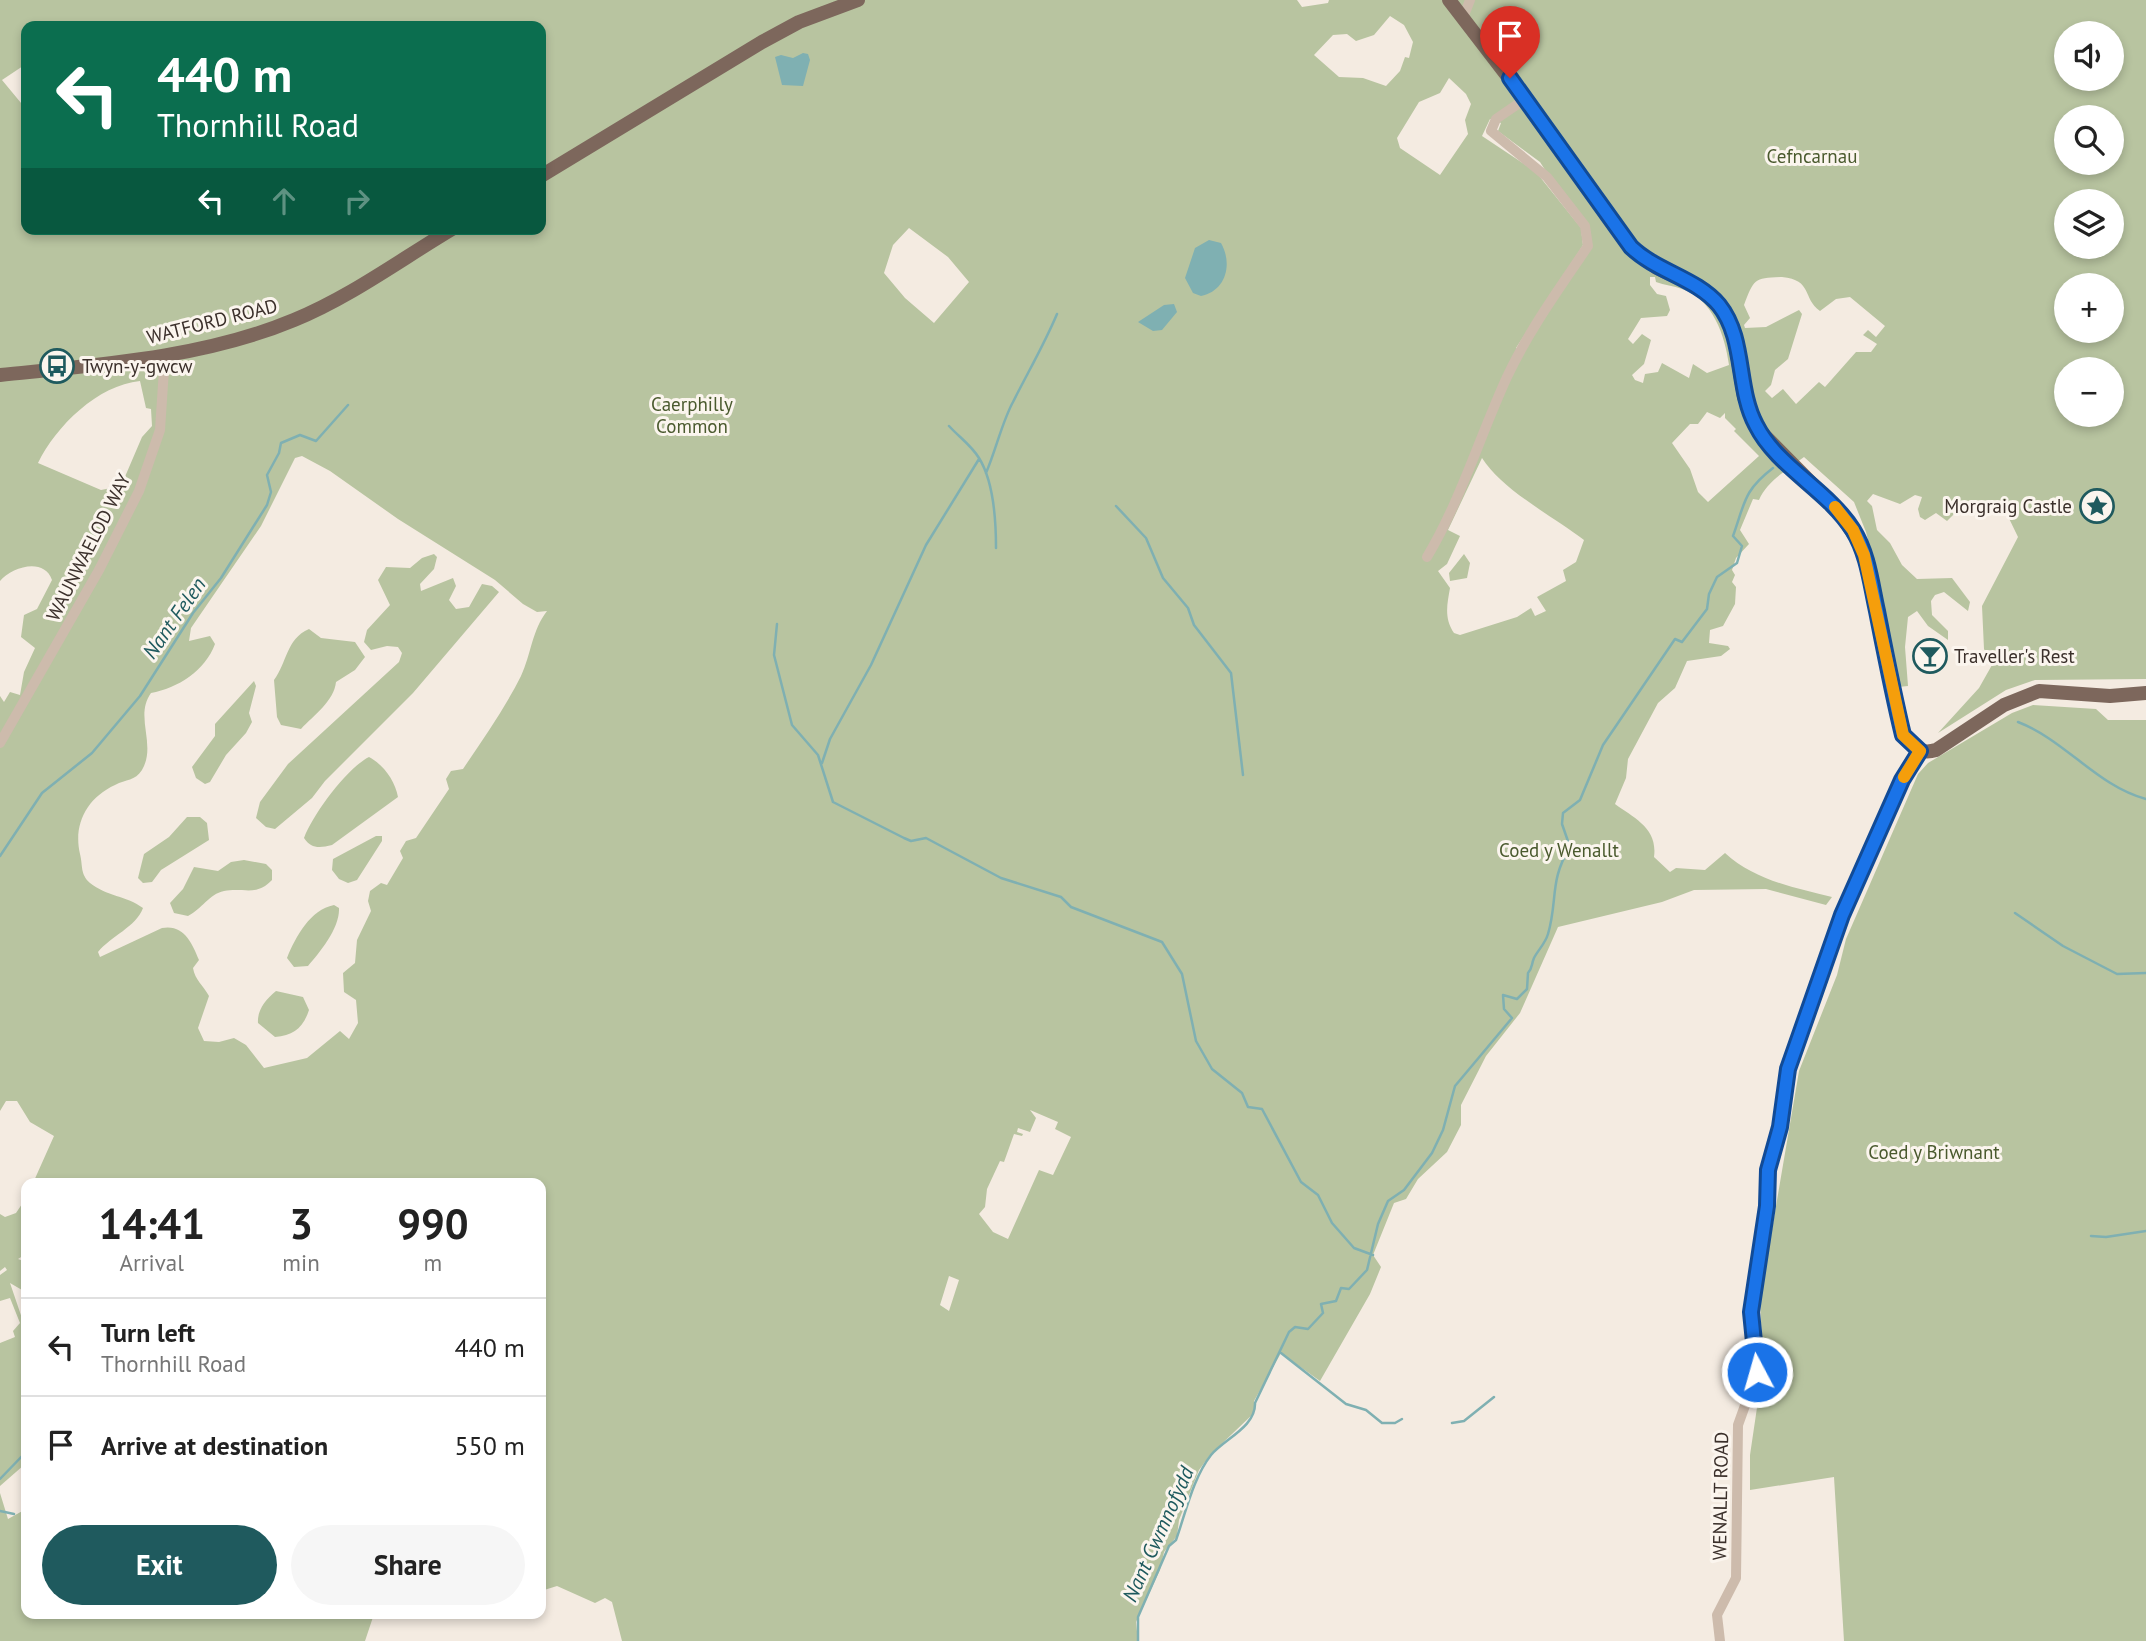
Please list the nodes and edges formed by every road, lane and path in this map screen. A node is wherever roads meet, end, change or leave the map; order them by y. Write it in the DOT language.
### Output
graph roads {
  1 [pos="858,0"];
  2 [pos="1449,0"];
  3 [pos="1470,0"];
  4 [pos="1463,18"];
  5 [pos="1525,99"];
  6 [pos="546,173"];
  7 [pos="442,235"];
  8 [pos="165,354"];
  9 [pos="0,375"];
  10 [pos="1427,557"];
  11 [pos="2146,693"];
  12 [pos="0,743"];
  13 [pos="1920,751"];
  14 [pos="1720,1641"];
  1 -- 6 [label="main road"];
  2 -- 4 [label="main road"];
  3 -- 4 [label="street"];
  4 -- 5 [label="main road"];
  5 -- 10 [label="street"];
  5 -- 13 [label="main road"];
  7 -- 8 [label="main road, WATFORD ROAD"];
  8 -- 9 [label="main road, WATFORD ROAD"];
  8 -- 12 [label="street, WAUNWAELOD WAY"];
  11 -- 13 [label="main road"];
  13 -- 14 [label="street, WENALLT ROAD"];
}
